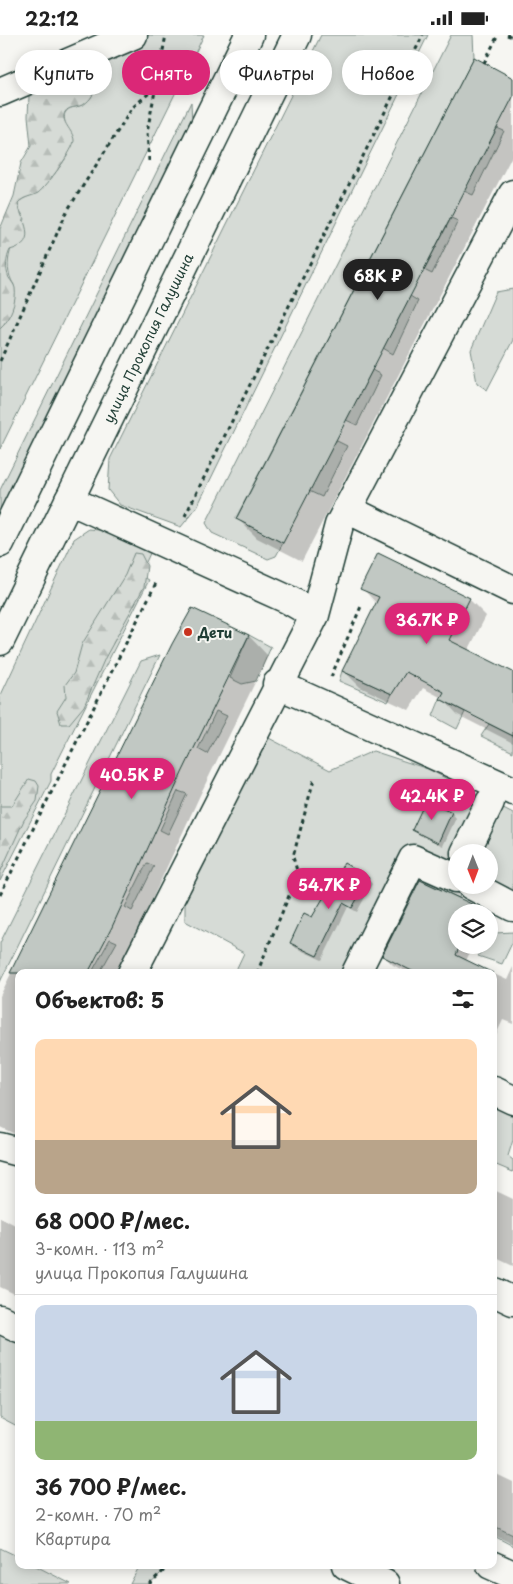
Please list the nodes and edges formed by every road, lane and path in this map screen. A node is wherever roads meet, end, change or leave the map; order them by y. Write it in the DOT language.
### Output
graph roads {
  1 [pos="133,35"];
  2 [pos="166,35"];
  3 [pos="249,35"];
  4 [pos="297,35"];
  5 [pos="423,35"];
  6 [pos="498,35"];
  7 [pos="507,35"];
  8 [pos="513,37"];
  9 [pos="163,50"];
  10 [pos="484,63"];
  11 [pos="0,93"];
  12 [pos="147,95"];
  13 [pos="153,95"];
  14 [pos="149,161"];
  15 [pos="513,194"];
  16 [pos="0,361"];
  17 [pos="69,500"];
  18 [pos="347,509"];
  19 [pos="185,516"];
  20 [pos="0,543"];
  21 [pos="156,583"];
  22 [pos="513,590"];
  23 [pos="362,604"];
  24 [pos="315,615"];
  25 [pos="0,641"];
  26 [pos="328,683"];
  27 [pos="277,684"];
  28 [pos="314,779"];
  29 [pos="502,797"];
  30 [pos="472,844"];
  31 [pos="448,873"];
  32 [pos="489,894"];
  33 [pos="0,895"];
  34 [pos="513,907"];
  35 [pos="134,969"];
  36 [pos="259,969"];
  37 [pos="362,969"];
  38 [pos="497,1092"];
  39 [pos="513,1100"];
  40 [pos="0,1147"];
  41 [pos="15,1150"];
  42 [pos="497,1293"];
  43 [pos="513,1301"];
  44 [pos="0,1319"];
  45 [pos="15,1326"];
  46 [pos="497,1568"];
  47 [pos="166,1569"];
  48 [pos="354,1569"];
  49 [pos="513,1575"];
  50 [pos="149,1584"];
  51 [pos="385,1584"];
  1 -- 11 [label="main road"];
  2 -- 9 [label="path"];
  3 -- 20 [label="main road"];
  4 -- 17 [label="main road, улица Прокопия Галушина"];
  5 -- 19 [label="path"];
  6 -- 10 [label="path"];
  7 -- 8 [label="path"];
  12 -- 16 [label="path"];
  13 -- 14 [label="path"];
  15 -- 18 [label="main road"];
  17 -- 24 [label="main road"];
  17 -- 25 [label="main road, улица Прокопия Галушина"];
  18 -- 22 [label="main road"];
  18 -- 24 [label="main road"];
  21 -- 33 [label="path"];
  23 -- 26 [label="path"];
  24 -- 27 [label="main road"];
  27 -- 29 [label="main road"];
  27 -- 35 [label="main road"];
  28 -- 36 [label="path"];
  29 -- 30 [label="main road"];
  31 -- 37 [label="main road"];
  32 -- 34 [label="main road"];
  38 -- 39 [label="main road"];
  40 -- 41 [label="main road"];
  42 -- 43 [label="main road"];
  44 -- 45 [label="main road"];
  46 -- 49 [label="main road"];
  47 -- 50 [label="path"];
  48 -- 51 [label="main road"];
}
